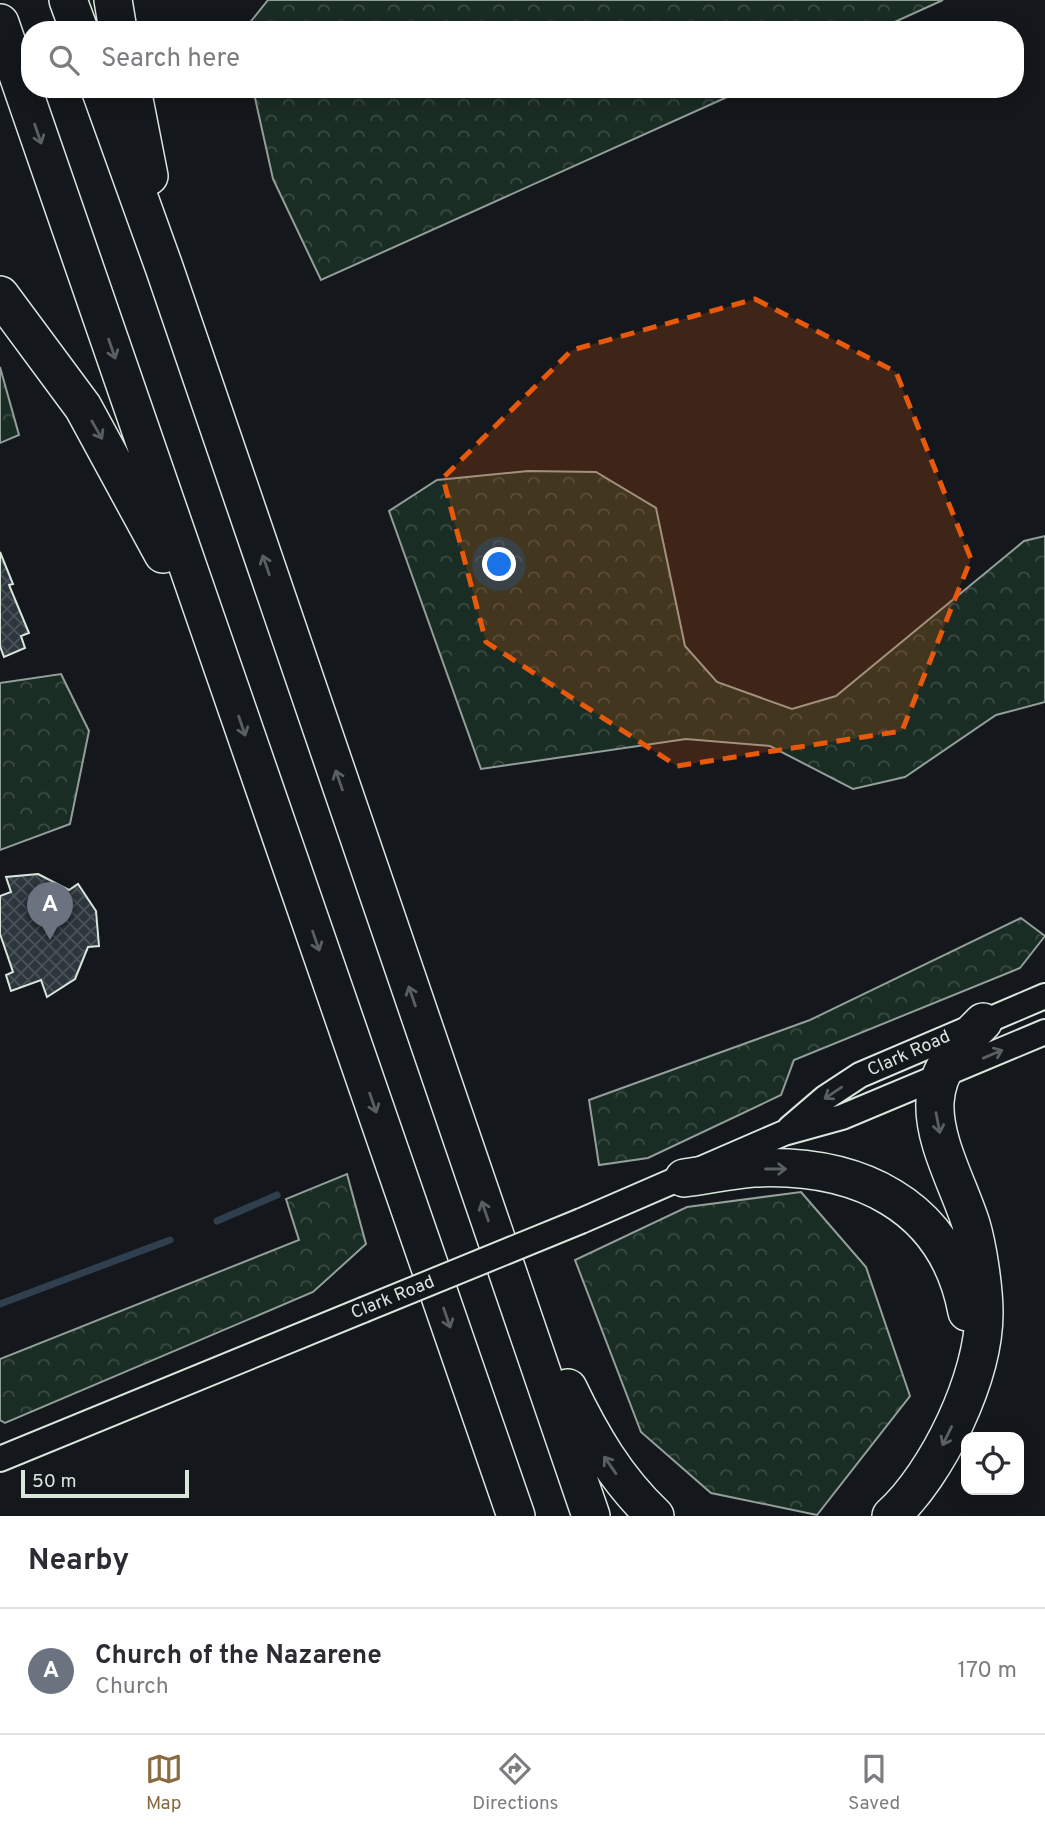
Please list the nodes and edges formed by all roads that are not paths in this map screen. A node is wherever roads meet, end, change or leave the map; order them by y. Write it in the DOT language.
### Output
graph roads {
  1 [pos="68,0"];
  2 [pos="113,0"];
  3 [pos="76,21"];
  4 [pos="116,21"];
  5 [pos="0,23"];
  6 [pos="21,84"];
  7 [pos="26,98"];
  8 [pos="103,98"];
  9 [pos="134,98"];
  10 [pos="164,267"];
  11 [pos="0,295"];
  12 [pos="220,661"];
  13 [pos="1045,996"];
  14 [pos="983,1022"];
  15 [pos="1045,1032"];
  16 [pos="941,1076"];
  17 [pos="784,1133"];
  18 [pos="684,1178"];
  19 [pos="515,1299"];
  20 [pos="971,1383"];
  21 [pos="0,1459"];
  22 [pos="516,1516"];
  23 [pos="591,1516"];
  24 [pos="655,1516"];
  25 [pos="891,1516"];
  1 -- 3 [label="highway"];
  2 -- 4 [label="highway"];
  5 -- 6 [label="highway, one-way"];
  7 -- 12 [label="highway, one-way"];
  8 -- 10 [label="highway"];
  9 -- 10 [label="highway"];
  19 -- 10 [label="highway, one-way"];
  11 -- 12 [label="highway, one-way"];
  12 -- 22 [label="highway, one-way"];
  13 -- 14 [label="street, Clark Road"];
  14 -- 16 [label="highway"];
  14 -- 17 [label="street, Clark Road, one-way"];
  16 -- 15 [label="street, Clark Road, one-way"];
  16 -- 17 [label="street, Clark Road"];
  16 -- 20 [label="highway, one-way"];
  17 -- 18 [label="street, Clark Road"];
  18 -- 20 [label="highway, one-way"];
  18 -- 21 [label="street, Clark Road, bridge"];
  19 -- 23 [label="highway"];
  24 -- 19 [label="highway, one-way"];
  20 -- 25 [label="highway, one-way"];
}
